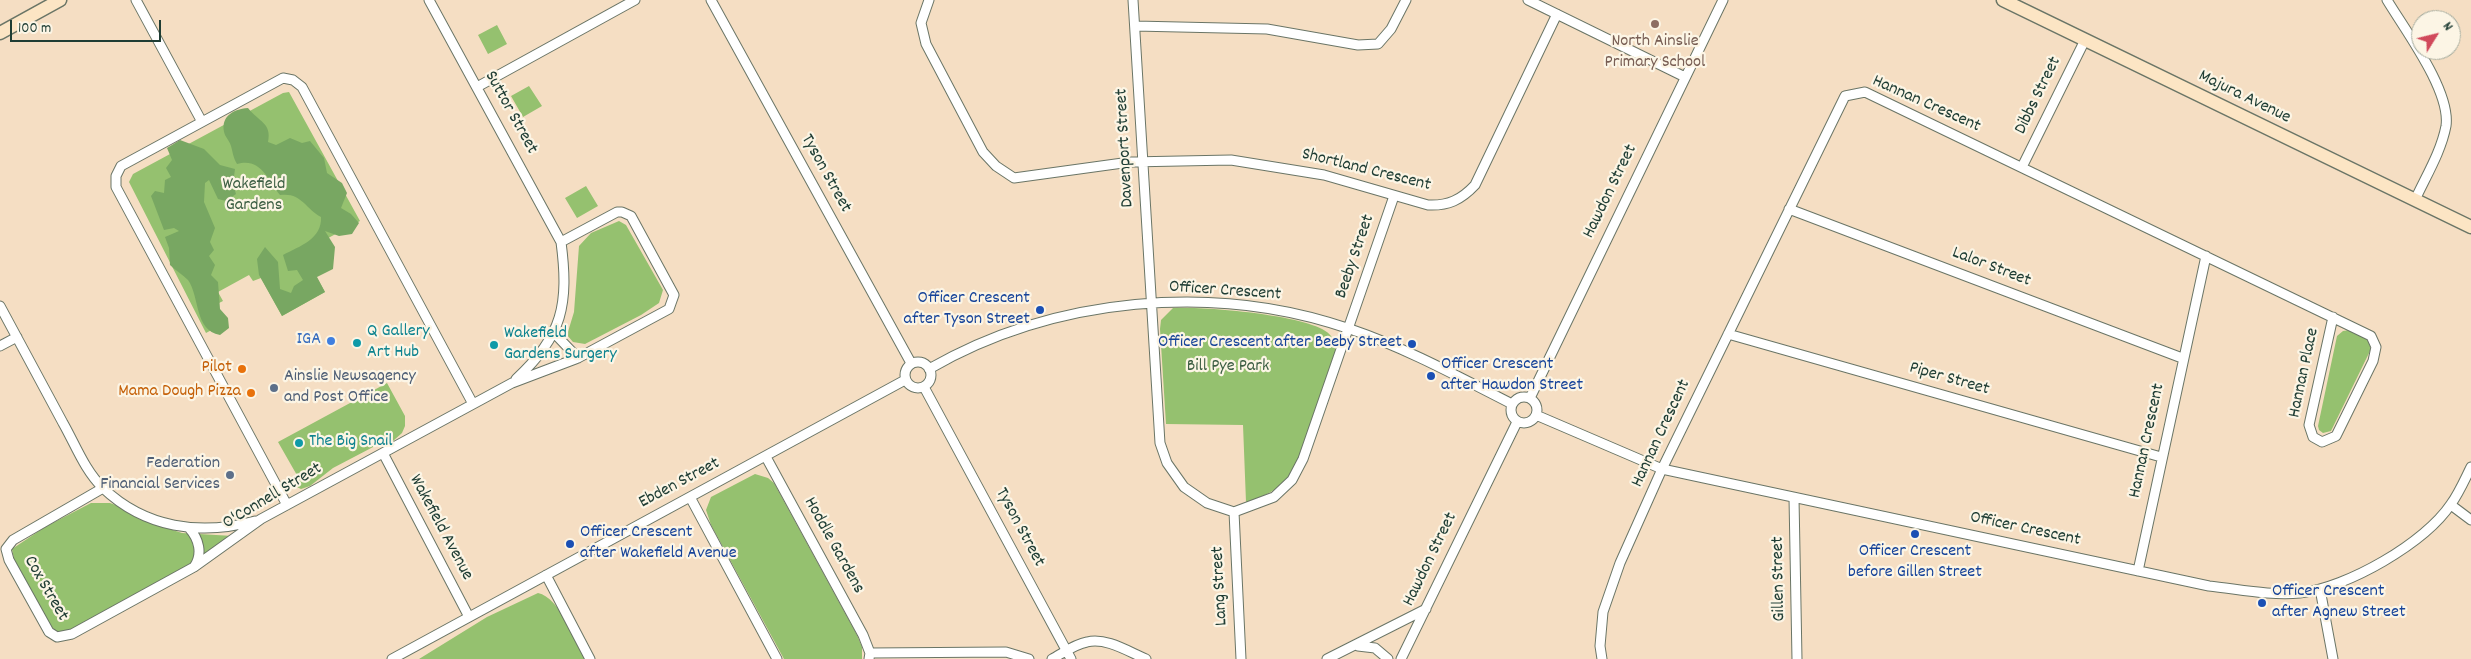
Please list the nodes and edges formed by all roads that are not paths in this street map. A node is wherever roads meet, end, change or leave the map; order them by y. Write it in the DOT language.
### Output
graph roads {
  1 [pos="60,0"];
  2 [pos="136,0"];
  3 [pos="428,0"];
  4 [pos="635,0"];
  5 [pos="711,0"];
  6 [pos="929,0"];
  7 [pos="1134,0"];
  8 [pos="1406,0"];
  9 [pos="1528,0"];
  10 [pos="1723,0"];
  11 [pos="2003,0"];
  12 [pos="2387,0"];
  13 [pos="1557,14"];
  14 [pos="1135,26"];
  15 [pos="0,33"];
  16 [pos="2085,40"];
  17 [pos="1685,77"];
  18 [pos="477,88"];
  19 [pos="202,122"];
  20 [pos="1143,161"];
  21 [pos="2022,167"];
  22 [pos="1394,196"];
  23 [pos="2416,200"];
  24 [pos="1789,210"];
  25 [pos="2471,227"];
  26 [pos="561,242"];
  27 [pos="2206,256"];
  28 [pos="1151,299"];
  29 [pos="0,306"];
  30 [pos="2334,318"];
  31 [pos="1349,328"];
  32 [pos="554,333"];
  33 [pos="1728,334"];
  34 [pos="17,337"];
  35 [pos="0,346"];
  36 [pos="578,358"];
  37 [pos="2182,358"];
  38 [pos="912,363"];
  39 [pos="929,369"];
  40 [pos="905,380"];
  41 [pos="512,382"];
  42 [pos="924,387"];
  43 [pos="1530,398"];
  44 [pos="474,404"];
  45 [pos="1512,404"];
  46 [pos="1536,415"];
  47 [pos="1517,422"];
  48 [pos="382,453"];
  49 [pos="766,457"];
  50 [pos="2162,457"];
  51 [pos="2471,467"];
  52 [pos="1662,469"];
  53 [pos="103,488"];
  54 [pos="690,497"];
  55 [pos="1794,498"];
  56 [pos="288,505"];
  57 [pos="2451,505"];
  58 [pos="1234,512"];
  59 [pos="261,519"];
  60 [pos="2471,520"];
  61 [pos="189,528"];
  62 [pos="194,568"];
  63 [pos="2138,571"];
  64 [pos="546,576"];
  65 [pos="2320,589"];
  66 [pos="1426,609"];
  67 [pos="469,617"];
  68 [pos="57,637"];
  69 [pos="1356,646"];
  70 [pos="1069,655"];
  71 [pos="869,656"];
  72 [pos="394,658"];
  73 [pos="590,659"];
  74 [pos="777,659"];
  75 [pos="1029,659"];
  76 [pos="1052,659"];
  77 [pos="1146,659"];
  78 [pos="1241,659"];
  79 [pos="1326,659"];
  80 [pos="1388,659"];
  81 [pos="1401,659"];
  82 [pos="1602,659"];
  83 [pos="1797,659"];
  84 [pos="2333,659"];
  1 -- 15 [label="main road"];
  2 -- 19 [label="street"];
  3 -- 18 [label="street, Suttor Street"];
  4 -- 18 [label="street"];
  5 -- 38 [label="street, Tyson Street"];
  6 -- 20 [label="street, Shortland Crescent"];
  7 -- 14 [label="street, Davenport Street"];
  8 -- 14 [label="street"];
  9 -- 13 [label="street"];
  10 -- 17 [label="street, Hawdon Street"];
  11 -- 16 [label="main road, Majura Avenue"];
  12 -- 23 [label="street"];
  13 -- 17 [label="street"];
  13 -- 22 [label="street, Shortland Crescent"];
  14 -- 20 [label="street, Davenport Street"];
  16 -- 21 [label="street, Dibbs Street"];
  16 -- 23 [label="main road, Majura Avenue"];
  17 -- 43 [label="street, Hawdon Street"];
  18 -- 26 [label="street, Suttor Street"];
  19 -- 44 [label="street"];
  19 -- 56 [label="street"];
  20 -- 22 [label="street, Shortland Crescent"];
  20 -- 28 [label="street, Davenport Street"];
  21 -- 24 [label="street, Hannan Crescent"];
  21 -- 27 [label="street, Hannan Crescent"];
  22 -- 31 [label="street, Beeby Street"];
  23 -- 25 [label="main road, Majura Avenue"];
  24 -- 33 [label="street, Hannan Crescent"];
  24 -- 37 [label="street, Lalor Street"];
  26 -- 32 [label="street, Suttor Street"];
  26 -- 36 [label="street, O'Connell Street"];
  27 -- 30 [label="street, Hannan Place"];
  27 -- 37 [label="street, Hannan Crescent"];
  28 -- 31 [label="street, Officer Crescent"];
  28 -- 39 [label="street, Officer Crescent"];
  28 -- 58 [label="street, Davenport Street"];
  29 -- 34 [label="street"];
  30 -- 30 [label="street, Hannan Place"];
  31 -- 45 [label="street, Officer Crescent"];
  31 -- 58 [label="street, Beeby Street"];
  32 -- 36 [label="street"];
  32 -- 41 [label="street, Suttor Street"];
  33 -- 50 [label="street, Piper Street"];
  33 -- 52 [label="street, Hannan Crescent"];
  34 -- 35 [label="street"];
  34 -- 53 [label="street"];
  36 -- 41 [label="street, O'Connell Street"];
  37 -- 50 [label="street, Hannan Crescent"];
  38 -- 39 [label="street"];
  38 -- 40 [label="street"];
  39 -- 42 [label="street"];
  40 -- 42 [label="street"];
  40 -- 49 [label="street, Ebden Street"];
  41 -- 44 [label="street, O'Connell Street"];
  42 -- 70 [label="street, Tyson Street"];
  43 -- 45 [label="street"];
  43 -- 46 [label="street"];
  44 -- 48 [label="street, O'Connell Street"];
  45 -- 47 [label="street"];
  46 -- 47 [label="street"];
  46 -- 52 [label="street, Officer Crescent"];
  47 -- 66 [label="street, Hawdon Street"];
  48 -- 56 [label="street, O'Connell Street"];
  48 -- 67 [label="street, Wakefield Avenue"];
  49 -- 54 [label="street, Ebden Street"];
  49 -- 71 [label="street, Hoddle Gardens"];
  50 -- 63 [label="street, Hannan Crescent"];
  51 -- 57 [label="street, Officer Crescent"];
  52 -- 55 [label="street, Officer Crescent"];
  52 -- 82 [label="street, Hannan Crescent"];
  53 -- 61 [label="street"];
  53 -- 68 [label="street, Cox Street"];
  54 -- 64 [label="street, Ebden Street"];
  54 -- 74 [label="street"];
  55 -- 63 [label="street, Officer Crescent"];
  55 -- 83 [label="street, Gillen Street"];
  56 -- 59 [label="street, O'Connell Street"];
  57 -- 60 [label="street"];
  57 -- 65 [label="street, Officer Crescent"];
  58 -- 78 [label="street, Lang Street"];
  59 -- 61 [label="street"];
  59 -- 62 [label="street, O'Connell Street"];
  61 -- 62 [label="street"];
  62 -- 68 [label="street, O'Connell Street"];
  63 -- 65 [label="street, Officer Crescent"];
  64 -- 67 [label="street, Ebden Street"];
  64 -- 73 [label="street"];
  65 -- 84 [label="street"];
  66 -- 69 [label="street"];
  66 -- 81 [label="street, Hawdon Street"];
  67 -- 72 [label="street, Ebden Street"];
  69 -- 79 [label="street"];
  69 -- 80 [label="street"];
  70 -- 76 [label="street"];
  70 -- 77 [label="street"];
  71 -- 75 [label="street, Hoddle Gardens"];
}
